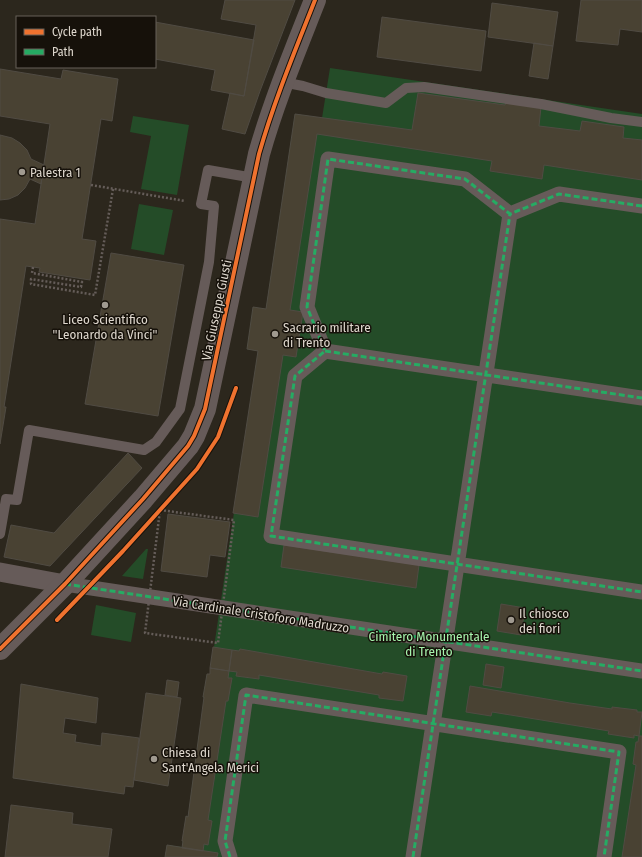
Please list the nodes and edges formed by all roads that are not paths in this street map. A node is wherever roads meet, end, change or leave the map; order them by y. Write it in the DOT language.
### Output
graph roads {
  1 [pos="315,0"];
  2 [pos="282,82"];
  3 [pos="642,122"];
  4 [pos="254,178"];
  5 [pos="642,206"];
  6 [pos="510,214"];
  7 [pos="325,351"];
  8 [pos="485,375"];
  9 [pos="642,398"];
  10 [pos="0,534"];
  11 [pos="457,564"];
  12 [pos="0,572"];
  13 [pos="65,584"];
  14 [pos="642,592"];
  15 [pos="445,641"];
  16 [pos="0,649"];
  17 [pos="642,671"];
  18 [pos="433,723"];
  19 [pos="230,857"];
  20 [pos="413,857"];
  21 [pos="604,857"];
  1 -- 2 [label="street, Via Giuseppe Giusti"];
  2 -- 3 [label="lane"];
  2 -- 4 [label="street, Via Giuseppe Giusti"];
  4 -- 10 [label="lane"];
  4 -- 13 [label="street, Via Giuseppe Giusti"];
  5 -- 6 [label="street"];
  6 -- 7 [label="street"];
  6 -- 8 [label="street"];
  7 -- 8 [label="street"];
  7 -- 11 [label="street"];
  8 -- 9 [label="street"];
  8 -- 11 [label="street"];
  11 -- 14 [label="street"];
  11 -- 15 [label="street"];
  12 -- 13 [label="street, Via Cardinale Cristoforo Madruzzo"];
  13 -- 15 [label="street, Via Cardinale Cristoforo Madruzzo"];
  13 -- 16 [label="street, Via Giuseppe Giusti"];
  15 -- 17 [label="street, Via Cardinale Cristoforo Madruzzo"];
  15 -- 18 [label="street"];
  18 -- 19 [label="street"];
  18 -- 20 [label="street"];
  18 -- 21 [label="street"];
}
